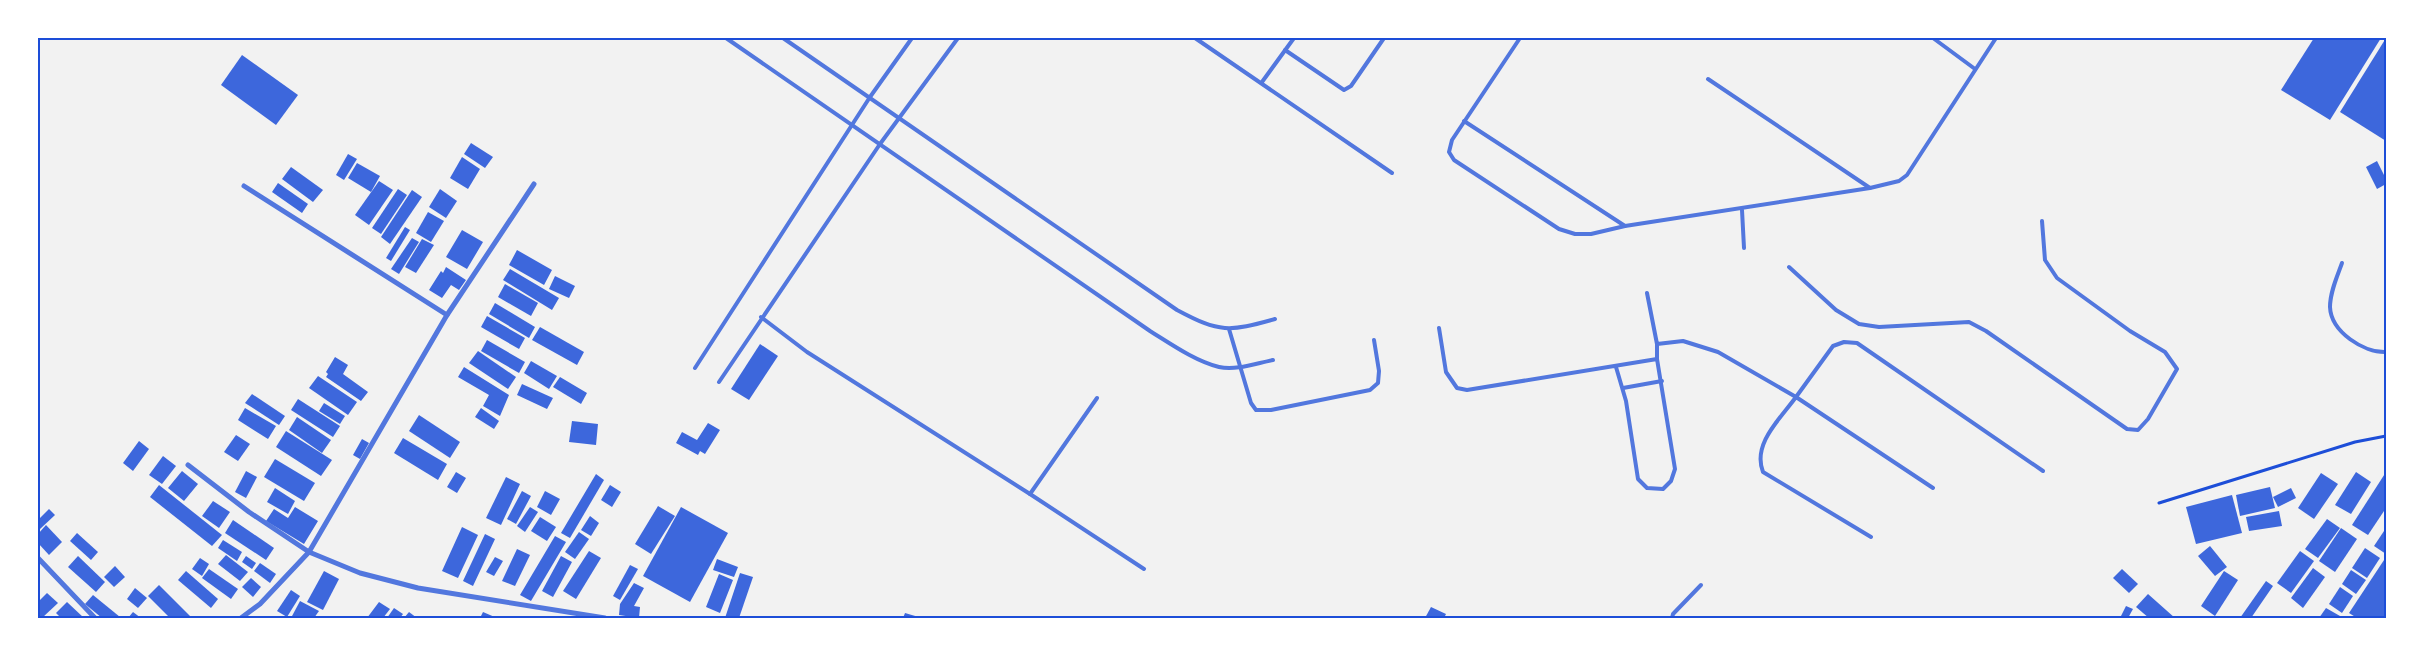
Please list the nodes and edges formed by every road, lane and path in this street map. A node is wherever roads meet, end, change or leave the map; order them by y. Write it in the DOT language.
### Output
graph roads {
  1 [pos="726,38"];
  2 [pos="783,38"];
  3 [pos="912,38"];
  4 [pos="958,38"];
  5 [pos="1195,38"];
  6 [pos="1294,38"];
  7 [pos="1384,38"];
  8 [pos="1520,38"];
  9 [pos="1933,38"];
  10 [pos="1996,38"];
  11 [pos="1285,50"];
  12 [pos="1975,69"];
  13 [pos="1708,79"];
  14 [pos="1262,82"];
  15 [pos="870,97"];
  16 [pos="900,118"];
  17 [pos="1464,121"];
  18 [pos="852,125"];
  19 [pos="880,144"];
  20 [pos="1392,173"];
  21 [pos="534,184"];
  22 [pos="244,186"];
  23 [pos="1870,188"];
  24 [pos="1742,210"];
  25 [pos="2042,221"];
  26 [pos="1625,226"];
  27 [pos="1744,248"];
  28 [pos="2342,263"];
  29 [pos="1790,267"];
  30 [pos="1647,293"];
  31 [pos="447,316"];
  32 [pos="761,317"];
  33 [pos="1276,319"];
  34 [pos="1439,328"];
  35 [pos="1229,329"];
  36 [pos="1374,340"];
  37 [pos="1657,344"];
  38 [pos="2386,352"];
  39 [pos="1657,359"];
  40 [pos="1273,360"];
  41 [pos="1240,367"];
  42 [pos="1616,367"];
  43 [pos="695,368"];
  44 [pos="1662,381"];
  45 [pos="719,382"];
  46 [pos="1623,388"];
  47 [pos="1796,397"];
  48 [pos="1097,398"];
  49 [pos="2386,436"];
  50 [pos="188,465"];
  51 [pos="2043,471"];
  52 [pos="1933,488"];
  53 [pos="1030,494"];
  54 [pos="2159,503"];
  55 [pos="1871,537"];
  56 [pos="309,552"];
  57 [pos="38,558"];
  58 [pos="1144,569"];
  59 [pos="1701,585"];
  60 [pos="95,618"];
  61 [pos="241,618"];
  62 [pos="605,618"];
  63 [pos="1672,618"];
  1 -- 18 [label="lane"];
  2 -- 15 [label="lane"];
  3 -- 15 [label="lane"];
  4 -- 16 [label="lane"];
  5 -- 14 [label="lane"];
  6 -- 11 [label="lane"];
  7 -- 11 [label="lane"];
  8 -- 17 [label="lane"];
  9 -- 12 [label="lane"];
  10 -- 12 [label="lane"];
  11 -- 14 [label="lane"];
  12 -- 23 [label="lane"];
  13 -- 23 [label="lane"];
  14 -- 20 [label="lane"];
  15 -- 16 [label="lane"];
  15 -- 18 [label="lane"];
  16 -- 19 [label="lane"];
  16 -- 35 [label="lane"];
  17 -- 26 [label="lane"];
  17 -- 26 [label="lane"];
  18 -- 19 [label="lane"];
  18 -- 43 [label="lane"];
  19 -- 32 [label="lane"];
  19 -- 41 [label="lane"];
  21 -- 31 [label="street"];
  22 -- 31 [label="street"];
  23 -- 24 [label="lane"];
  24 -- 26 [label="lane"];
  24 -- 27 [label="lane"];
  25 -- 29 [label="lane"];
  28 -- 38 [label="lane"];
  30 -- 37 [label="lane"];
  31 -- 56 [label="street"];
  32 -- 45 [label="lane"];
  32 -- 53 [label="lane"];
  33 -- 35 [label="lane"];
  34 -- 42 [label="lane"];
  35 -- 41 [label="lane"];
  36 -- 41 [label="lane"];
  37 -- 39 [label="lane"];
  37 -- 47 [label="lane"];
  39 -- 42 [label="lane"];
  39 -- 44 [label="lane"];
  40 -- 41 [label="lane"];
  42 -- 46 [label="lane"];
  44 -- 46 [label="lane"];
  44 -- 46 [label="lane"];
  47 -- 51 [label="lane"];
  47 -- 52 [label="lane"];
  47 -- 55 [label="lane"];
  48 -- 53 [label="lane"];
  49 -- 54 [label="path"];
  50 -- 56 [label="street"];
  53 -- 58 [label="lane"];
  56 -- 61 [label="street"];
  56 -- 62 [label="street"];
  57 -- 60 [label="street"];
  59 -- 63 [label="lane"];
}
